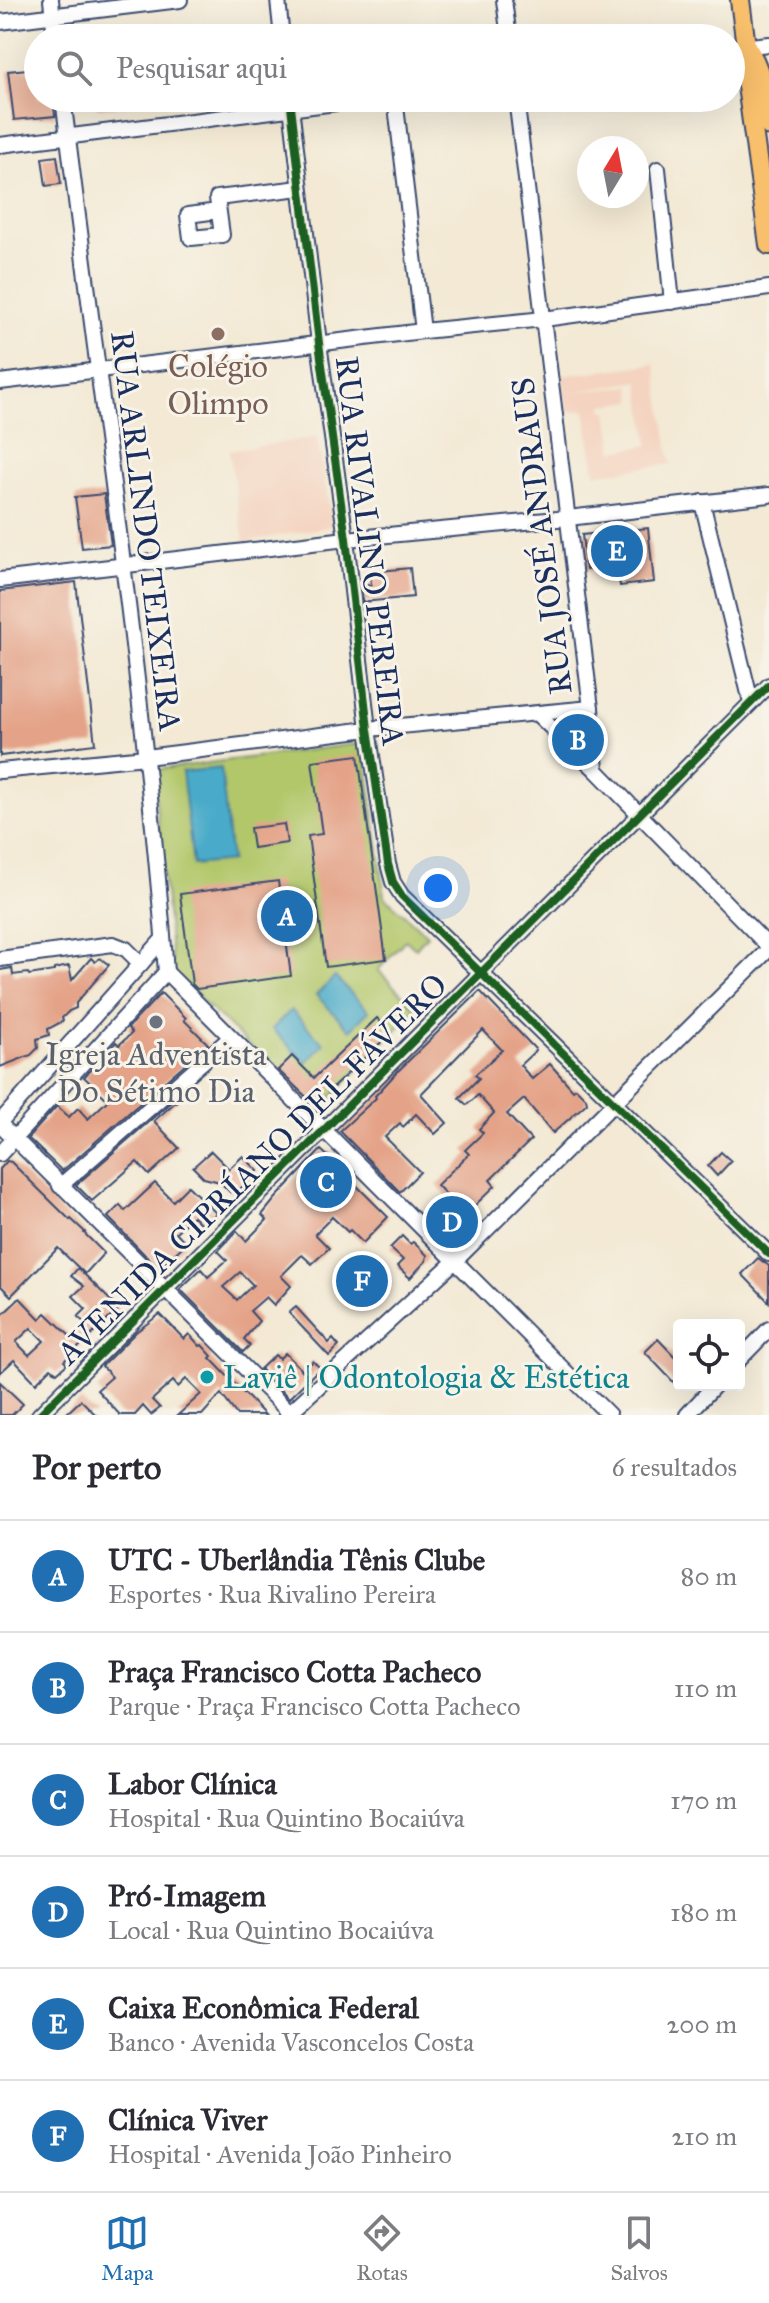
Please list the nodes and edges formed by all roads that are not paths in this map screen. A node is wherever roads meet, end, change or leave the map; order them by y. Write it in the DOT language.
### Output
graph roads {
  1 [pos="180,0"];
  2 [pos="278,0"];
  3 [pos="504,0"];
  4 [pos="740,0"];
  5 [pos="52,8"];
  6 [pos="0,22"];
  7 [pos="281,24"];
  8 [pos="507,24"];
  9 [pos="739,24"];
  10 [pos="769,44"];
  11 [pos="745,46"];
  12 [pos="745,52"];
  13 [pos="745,71"];
  14 [pos="767,95"];
  15 [pos="64,112"];
  16 [pos="234,112"];
  17 [pos="291,112"];
  18 [pos="397,112"];
  19 [pos="518,112"];
  20 [pos="769,126"];
  21 [pos="67,136"];
  22 [pos="0,145"];
  23 [pos="658,169"];
  24 [pos="300,188"];
  25 [pos="218,211"];
  26 [pos="769,245"];
  27 [pos="769,288"];
  28 [pos="672,302"];
  29 [pos="544,319"];
  30 [pos="423,331"];
  31 [pos="319,343"];
  32 [pos="99,371"];
  33 [pos="0,382"];
  34 [pos="769,495"];
  35 [pos="702,502"];
  36 [pos="568,518"];
  37 [pos="346,539"];
  38 [pos="124,566"];
  39 [pos="0,580"];
  40 [pos="769,685"];
  41 [pos="751,702"];
  42 [pos="591,708"];
  43 [pos="537,714"];
  44 [pos="368,729"];
  45 [pos="146,757"];
  46 [pos="596,770"];
  47 [pos="0,771"];
  48 [pos="641,815"];
  49 [pos="163,939"];
  50 [pos="769,948"];
  51 [pos="0,959"];
  52 [pos="141,964"];
  53 [pos="166,972"];
  54 [pos="482,973"];
  55 [pos="230,1038"];
  56 [pos="63,1051"];
  57 [pos="79,1067"];
  58 [pos="613,1104"];
  59 [pos="0,1123"];
  60 [pos="324,1129"];
  61 [pos="14,1137"];
  62 [pos="0,1154"];
  63 [pos="60,1186"];
  64 [pos="769,1254"];
  65 [pos="454,1262"];
  66 [pos="164,1289"];
  67 [pos="769,1329"];
  68 [pos="745,1354"];
  69 [pos="709,1391"];
  70 [pos="289,1414"];
  71 [pos="39,1415"];
  72 [pos="609,1415"];
  73 [pos="687,1415"];
  1 -- 5 [label="street"];
  2 -- 7 [label="street"];
  3 -- 8 [label="street"];
  4 -- 9 [label="main road"];
  5 -- 6 [label="street"];
  10 -- 11 [label="street"];
  12 -- 14 [label="main road"];
  13 -- 26 [label="main road"];
  14 -- 20 [label="main road"];
  15 -- 21 [label="street, RUA ARLINDO TEIXEIRA"];
  16 -- 21 [label="street"];
  17 -- 24 [label="street, RUA RIVALINO PEREIRA"];
  18 -- 30 [label="street"];
  19 -- 29 [label="street, RUA JOSÉ ANDRAUS"];
  21 -- 22 [label="street"];
  21 -- 32 [label="street, RUA ARLINDO TEIXEIRA"];
  23 -- 28 [label="street"];
  24 -- 25 [label="street"];
  24 -- 31 [label="street, RUA RIVALINO PEREIRA"];
  27 -- 28 [label="street"];
  28 -- 29 [label="street"];
  29 -- 30 [label="street"];
  29 -- 36 [label="street, RUA JOSÉ ANDRAUS"];
  30 -- 31 [label="street"];
  31 -- 32 [label="street"];
  31 -- 37 [label="street, RUA RIVALINO PEREIRA"];
  32 -- 33 [label="street"];
  32 -- 38 [label="street, RUA ARLINDO TEIXEIRA"];
  34 -- 35 [label="street"];
  35 -- 36 [label="street"];
  35 -- 41 [label="street"];
  36 -- 37 [label="street"];
  36 -- 42 [label="street, RUA JOSÉ ANDRAUS"];
  37 -- 38 [label="street"];
  37 -- 44 [label="street, RUA RIVALINO PEREIRA"];
  38 -- 39 [label="street"];
  38 -- 45 [label="street, RUA ARLINDO TEIXEIRA"];
  40 -- 41 [label="street, AVENIDA CIPRÍANO DEL FÁVERO"];
  41 -- 48 [label="street, AVENIDA CIPRÍANO DEL FÁVERO"];
  42 -- 43 [label="street"];
  42 -- 46 [label="street, RUA JOSÉ ANDRAUS"];
  43 -- 44 [label="street"];
  43 -- 46 [label="street"];
  44 -- 45 [label="street"];
  44 -- 54 [label="street, RUA RIVALINO PEREIRA"];
  45 -- 47 [label="street"];
  45 -- 49 [label="street, RUA ARLINDO TEIXEIRA"];
  46 -- 48 [label="street"];
  48 -- 50 [label="street"];
  48 -- 54 [label="street, AVENIDA CIPRÍANO DEL FÁVERO"];
  49 -- 52 [label="street"];
  49 -- 53 [label="street, RUA ARLINDO TEIXEIRA"];
  50 -- 58 [label="street"];
  51 -- 52 [label="street"];
  52 -- 56 [label="street"];
  53 -- 55 [label="street"];
  53 -- 57 [label="street"];
  54 -- 58 [label="street, RUA RIVALINO PEREIRA"];
  54 -- 60 [label="street, AVENIDA CIPRÍANO DEL FÁVERO"];
  55 -- 60 [label="street"];
  55 -- 63 [label="street"];
  56 -- 57 [label="street"];
  56 -- 59 [label="street"];
  57 -- 61 [label="street"];
  58 -- 64 [label="street, RUA RIVALINO PEREIRA"];
  58 -- 65 [label="street"];
  59 -- 61 [label="street"];
  60 -- 65 [label="street"];
  60 -- 66 [label="street, AVENIDA CIPRÍANO DEL FÁVERO"];
  61 -- 62 [label="street"];
  61 -- 63 [label="street"];
  63 -- 66 [label="street"];
  65 -- 70 [label="street"];
  65 -- 72 [label="street"];
  66 -- 70 [label="street"];
  66 -- 71 [label="street, AVENIDA CIPRÍANO DEL FÁVERO"];
  67 -- 68 [label="street"];
  69 -- 73 [label="street"];
}
